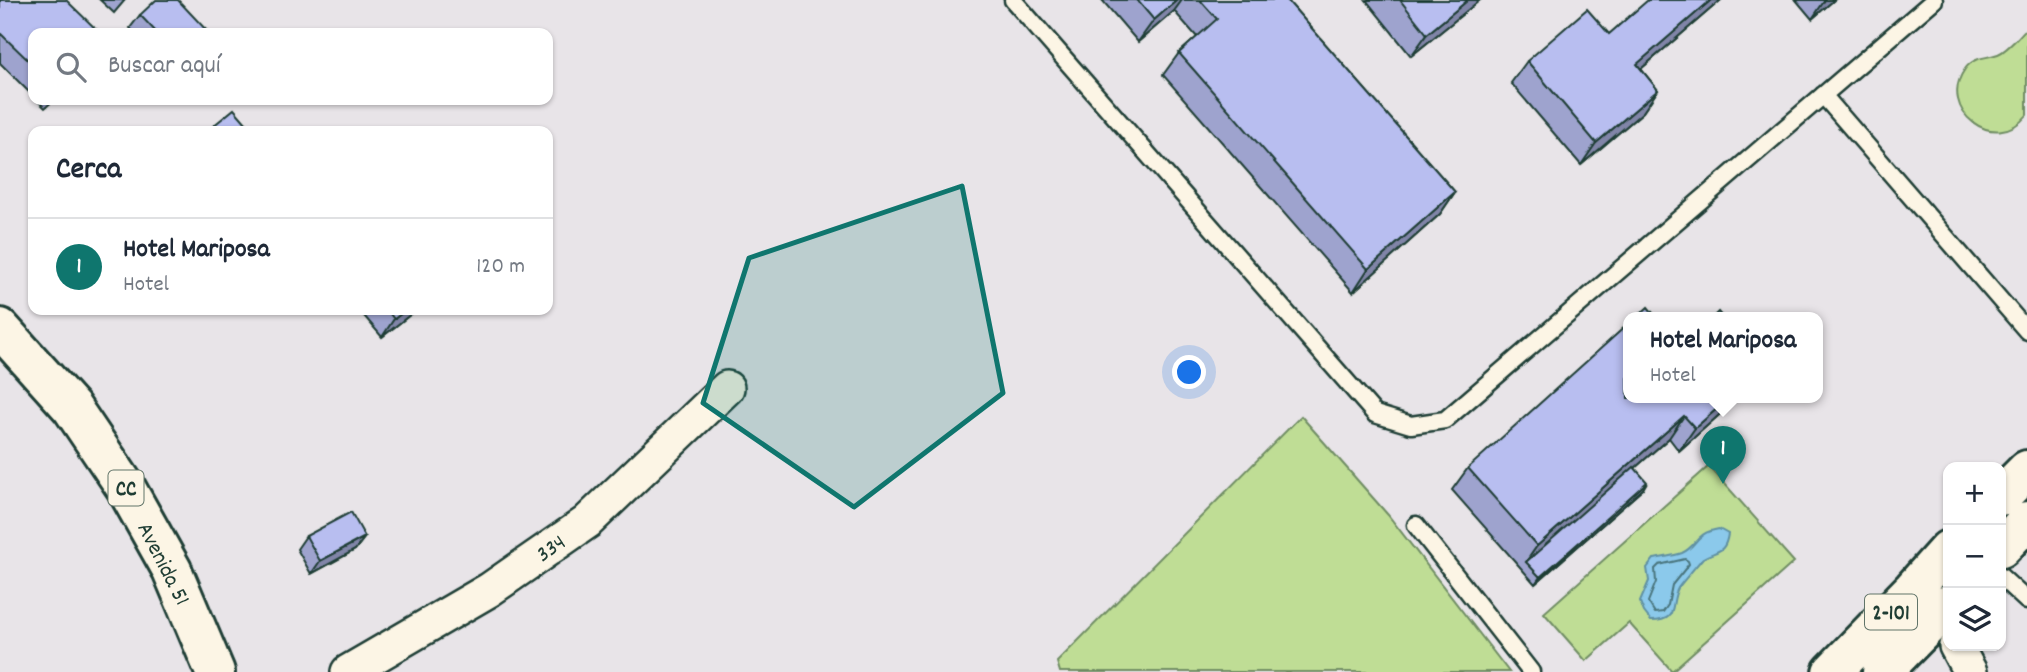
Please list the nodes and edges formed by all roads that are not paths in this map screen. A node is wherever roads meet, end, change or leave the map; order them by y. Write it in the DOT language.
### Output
graph roads {
  1 [pos="1013,0"];
  2 [pos="1934,0"];
  3 [pos="1823,95"];
  4 [pos="0,328"];
  5 [pos="2027,331"];
  6 [pos="727,388"];
  7 [pos="2027,470"];
  8 [pos="2006,491"];
  9 [pos="2027,521"];
  10 [pos="1416,526"];
  11 [pos="2006,543"];
  12 [pos="2006,582"];
  13 [pos="1944,588"];
  14 [pos="2027,601"];
  15 [pos="1941,617"];
  16 [pos="215,672"];
  17 [pos="348,672"];
  18 [pos="1531,672"];
  19 [pos="1832,672"];
  20 [pos="1882,672"];
  21 [pos="1970,672"];
  1 -- 3 [label="lane"];
  2 -- 3 [label="lane"];
  3 -- 5 [label="lane"];
  4 -- 16 [label="main road, Avenida 51 / CC"];
  6 -- 17 [label="street, 334"];
  7 -- 8 [label="main road"];
  9 -- 11 [label="main road"];
  10 -- 18 [label="lane"];
  12 -- 14 [label="lane"];
  13 -- 15 [label="main road, 2-101"];
  15 -- 19 [label="main road, 2-101"];
  15 -- 20 [label="main road, 2-101"];
  15 -- 21 [label="street"];
}
